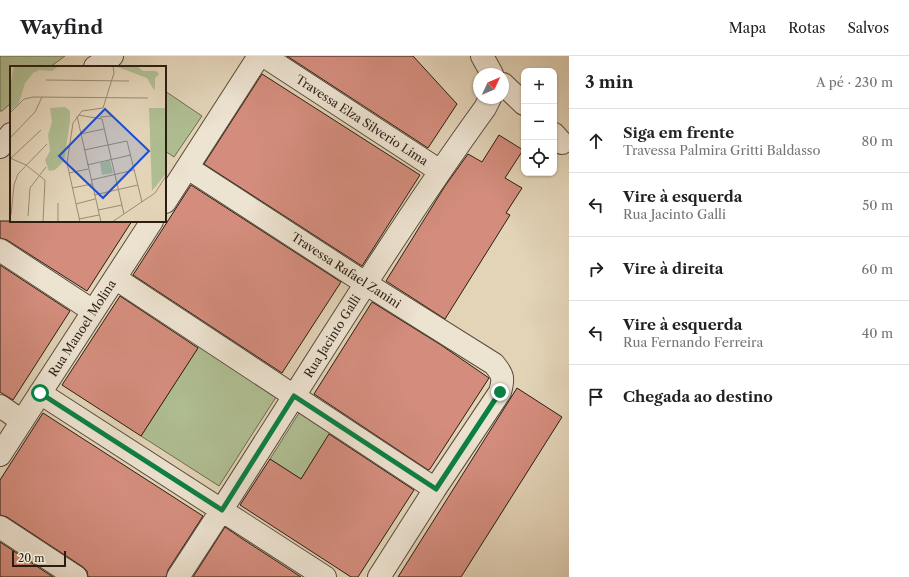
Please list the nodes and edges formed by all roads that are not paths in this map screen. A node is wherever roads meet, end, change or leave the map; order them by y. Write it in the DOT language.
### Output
graph roads {
  1 [pos="112,56"];
  2 [pos="259,56"];
  3 [pos="264,56"];
  4 [pos="97,66"];
  5 [pos="509,89"];
  6 [pos="521,101"];
  7 [pos="487,104"];
  8 [pos="10,135"];
  9 [pos="0,148"];
  10 [pos="188,168"];
  11 [pos="440,171"];
  12 [pos="166,201"];
  13 [pos="151,222"];
  14 [pos="0,250"];
  15 [pos="115,278"];
  16 [pos="365,283"];
  17 [pos="93,311"];
  18 [pos="40,393"];
  19 [pos="294,396"];
  20 [pos="0,406"];
  21 [pos="22,421"];
  22 [pos="0,455"];
  23 [pos="436,489"];
  24 [pos="222,510"];
  25 [pos="0,527"];
  26 [pos="76,577"];
  27 [pos="178,577"];
  28 [pos="325,577"];
  29 [pos="379,577"];
  1 -- 4 [label="street"];
  2 -- 10 [label="street"];
  3 -- 11 [label="street, Travessa Elza Silverio Lima"];
  5 -- 6 [label="street"];
  7 -- 11 [label="street, Rua Jacinto Galli"];
  8 -- 9 [label="street"];
  10 -- 12 [label="street"];
  10 -- 16 [label="street, Travessa Rafael Zanini"];
  11 -- 16 [label="street, Rua Jacinto Galli"];
  13 -- 15 [label="street, Rua Manoel Molina"];
  14 -- 17 [label="street"];
  15 -- 17 [label="street, Rua Manoel Molina"];
  15 -- 19 [label="street"];
  16 -- 19 [label="street, Rua Jacinto Galli"];
  16 -- 23 [label="street, Travessa Rafael Zanini"];
  17 -- 18 [label="street, Rua Manoel Molina"];
  18 -- 21 [label="street, Rua Manoel Molina"];
  18 -- 24 [label="street"];
  19 -- 23 [label="street"];
  19 -- 24 [label="street, Rua Jacinto Galli"];
  20 -- 21 [label="street"];
  21 -- 22 [label="street, Rua Manoel Molina"];
  23 -- 29 [label="street"];
  24 -- 27 [label="street, Rua Jacinto Galli"];
  24 -- 28 [label="street"];
  25 -- 26 [label="street"];
}
